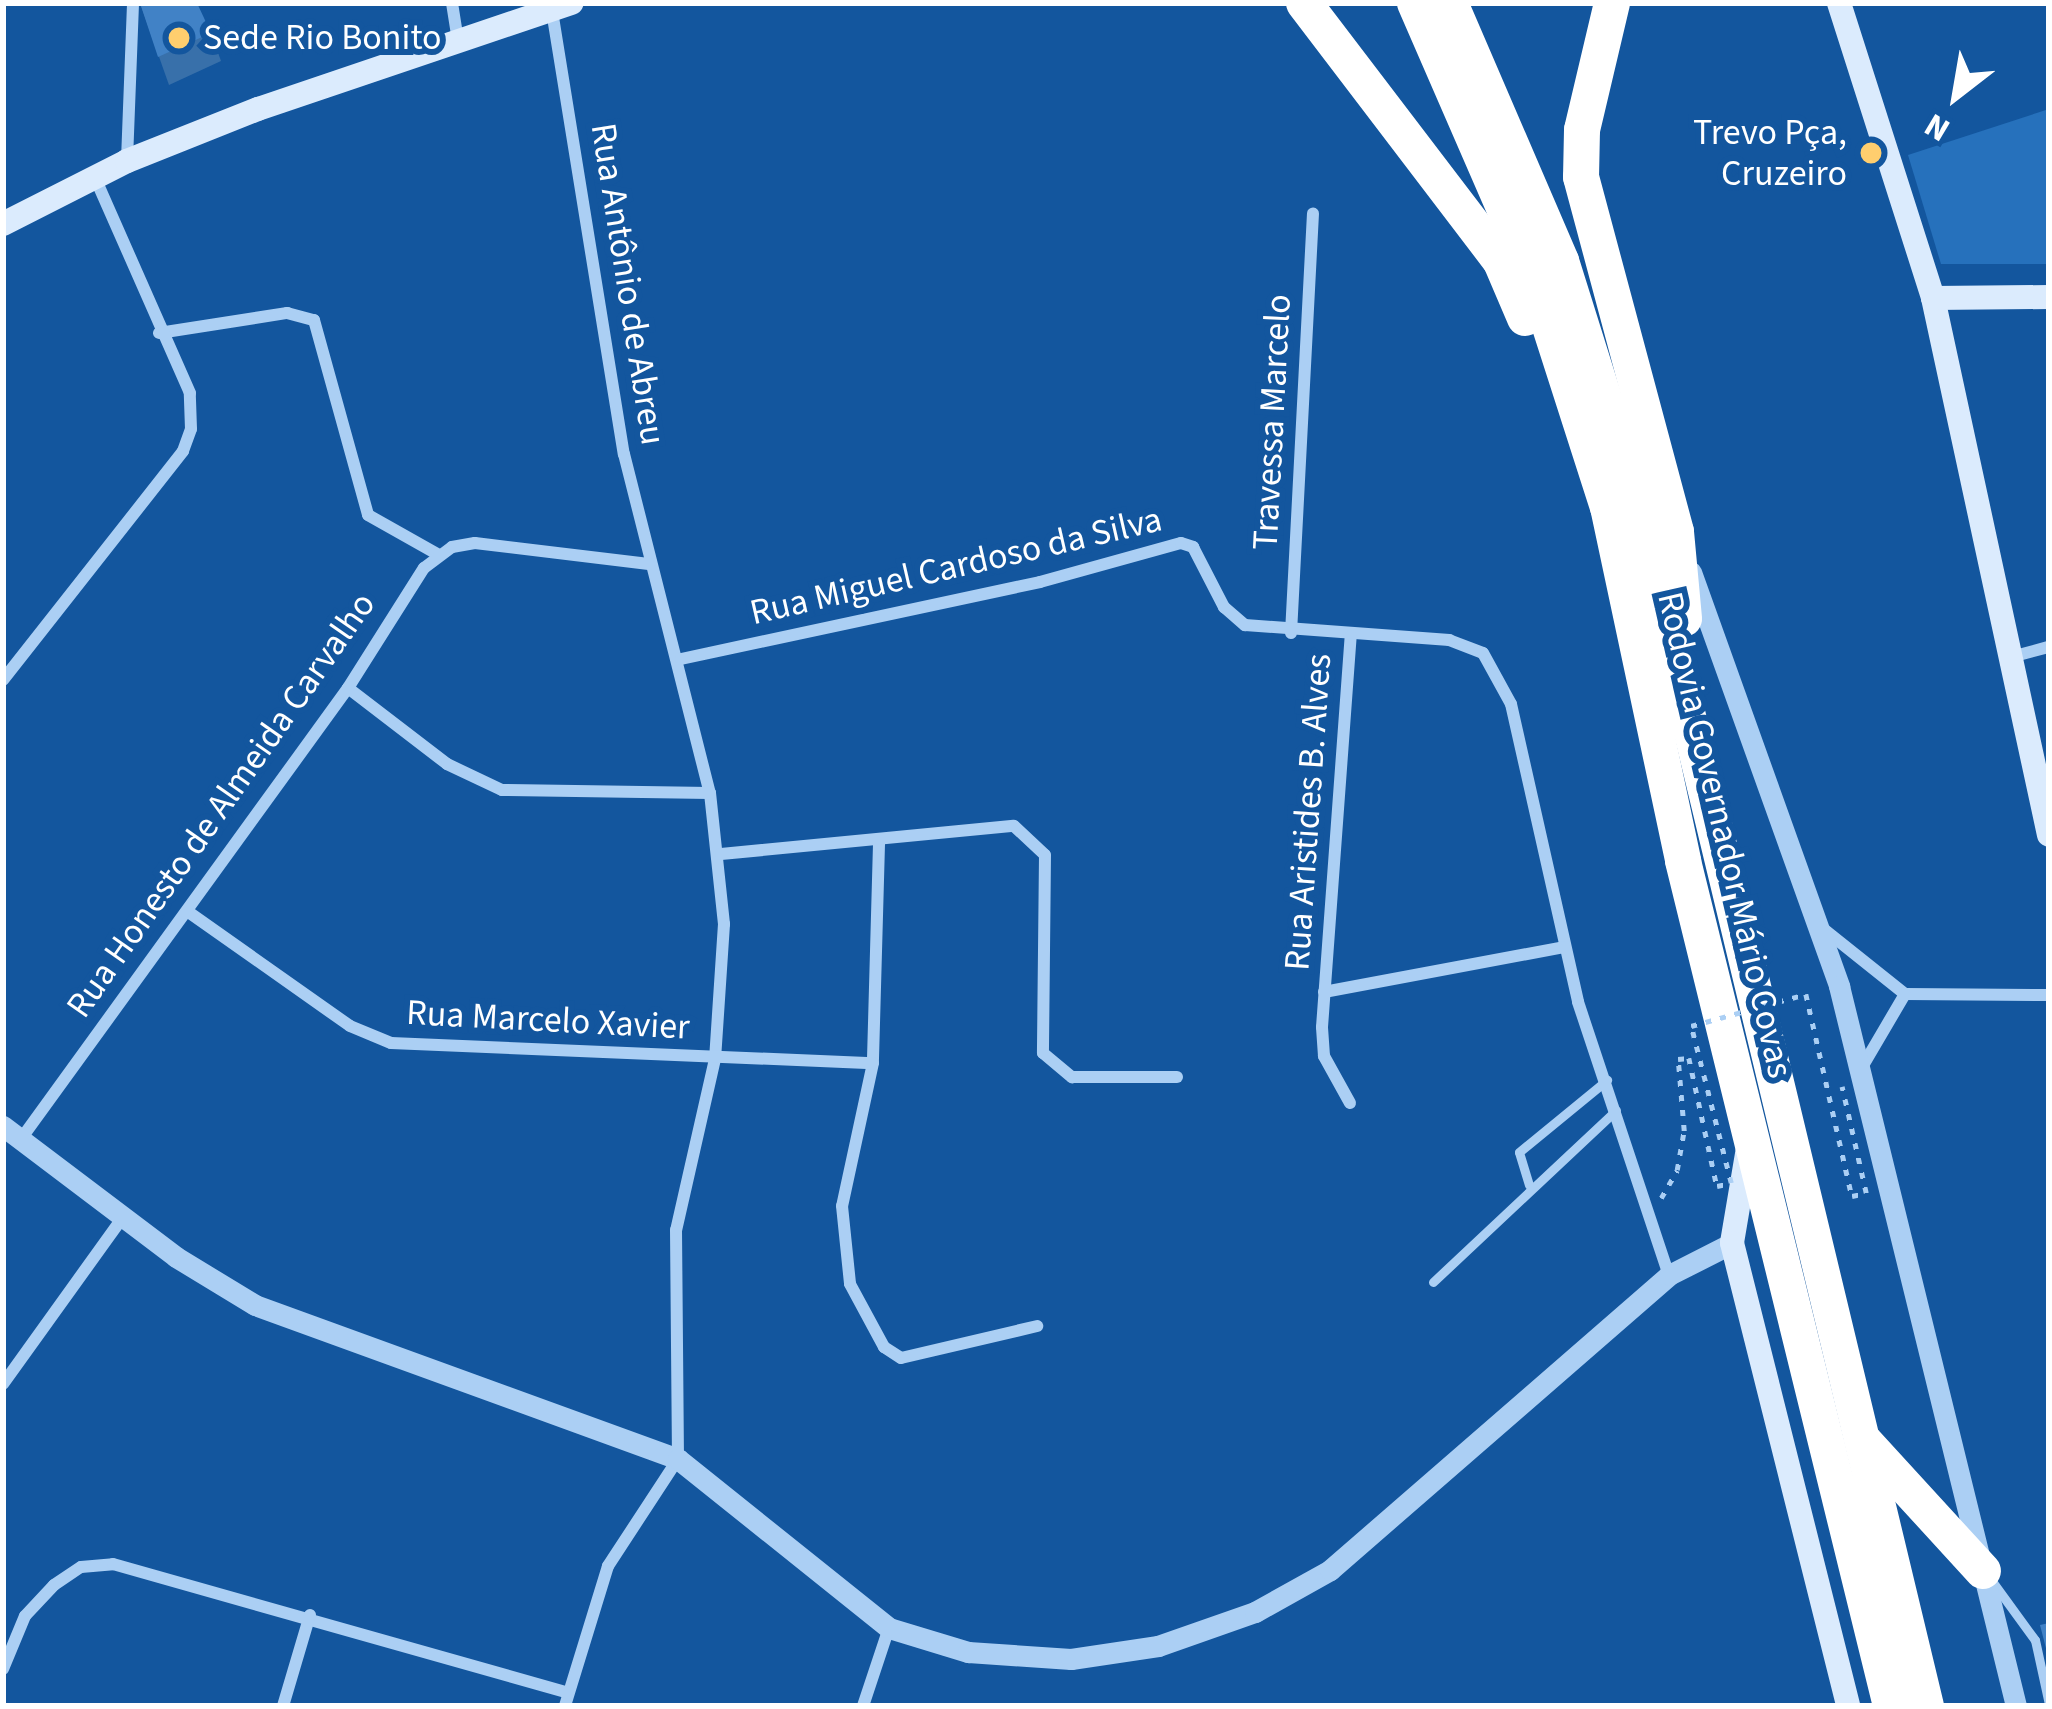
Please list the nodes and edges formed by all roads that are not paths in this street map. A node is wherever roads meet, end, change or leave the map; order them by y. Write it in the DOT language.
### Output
graph roads {
  1 [pos="133,3"];
  2 [pos="452,3"];
  3 [pos="1304,3"];
  4 [pos="1415,3"];
  5 [pos="1450,3"];
  6 [pos="1612,3"];
  7 [pos="1839,3"];
  8 [pos="562,7"];
  9 [pos="458,40"];
  10 [pos="127,161"];
  11 [pos="95,178"];
  12 [pos="1312,214"];
  13 [pos="3,224"];
  14 [pos="1933,298"];
  15 [pos="2049,298"];
  16 [pos="159,333"];
  17 [pos="1608,507"];
  18 [pos="1676,532"];
  19 [pos="439,555"];
  20 [pos="649,564"];
  21 [pos="1291,633"];
  22 [pos="1352,636"];
  23 [pos="2049,646"];
  24 [pos="2010,657"];
  25 [pos="681,659"];
  26 [pos="3,680"];
  27 [pos="348,688"];
  28 [pos="1692,724"];
  29 [pos="710,793"];
  30 [pos="2049,835"];
  31 [pos="879,844"];
  32 [pos="721,854"];
  33 [pos="187,910"];
  34 [pos="1816,923"];
  35 [pos="1564,947"];
  36 [pos="1324,992"];
  37 [pos="1905,994"];
  38 [pos="2049,995"];
  39 [pos="715,1059"];
  40 [pos="873,1063"];
  41 [pos="1861,1070"];
  42 [pos="1177,1077"];
  43 [pos="1607,1079"];
  44 [pos="1350,1103"];
  45 [pos="1616,1110"];
  46 [pos="1751,1128"];
  47 [pos="12,1133"];
  48 [pos="1529,1185"];
  49 [pos="123,1217"];
  50 [pos="1732,1243"];
  51 [pos="1669,1275"];
  52 [pos="1432,1282"];
  53 [pos="1037,1326"];
  54 [pos="3,1384"];
  55 [pos="1859,1436"];
  56 [pos="678,1459"];
  57 [pos="1983,1570"];
  58 [pos="310,1615"];
  59 [pos="889,1628"];
  60 [pos="3,1669"];
  61 [pos="566,1700"];
  62 [pos="2049,1705"];
  63 [pos="284,1706"];
  64 [pos="863,1706"];
  65 [pos="1848,1706"];
  66 [pos="1891,1706"];
  67 [pos="1926,1706"];
  68 [pos="2016,1706"];
  1 -- 10 [label="street"];
  2 -- 9 [label="street"];
  3 -- 17 [label="highway"];
  4 -- 17 [label="highway, Rodovia Governador Mário Covas"];
  5 -- 28 [label="highway, Rodovia Governador Mário Covas"];
  6 -- 18 [label="highway"];
  7 -- 14 [label="main road"];
  8 -- 9 [label="main road"];
  8 -- 20 [label="street, Rua Antônio de Abreu"];
  9 -- 10 [label="main road"];
  10 -- 11 [label="main road"];
  11 -- 13 [label="main road"];
  11 -- 16 [label="street"];
  12 -- 21 [label="street, Travessa Marcelo"];
  14 -- 15 [label="main road"];
  14 -- 24 [label="main road"];
  16 -- 19 [label="street"];
  16 -- 26 [label="street"];
  17 -- 46 [label="highway, Rodovia Governador Mário Covas"];
  18 -- 28 [label="highway"];
  18 -- 34 [label="street"];
  19 -- 20 [label="street"];
  19 -- 27 [label="street, Rua Honesto de Almeida Carvalho"];
  20 -- 25 [label="street, Rua Antônio de Abreu"];
  21 -- 22 [label="street, Rua Miguel Cardoso da Silva"];
  21 -- 25 [label="street, Rua Miguel Cardoso da Silva"];
  22 -- 35 [label="street, Rua Miguel Cardoso da Silva"];
  22 -- 36 [label="street, Rua Aristides B. Alves"];
  23 -- 24 [label="street"];
  24 -- 30 [label="main road"];
  25 -- 29 [label="street, Rua Antônio de Abreu"];
  27 -- 29 [label="street"];
  27 -- 33 [label="street, Rua Honesto de Almeida Carvalho"];
  28 -- 55 [label="highway, Rodovia Governador Mário Covas"];
  29 -- 32 [label="street, Rua Antônio de Abreu"];
  31 -- 32 [label="street"];
  31 -- 40 [label="street"];
  31 -- 42 [label="street"];
  32 -- 39 [label="street, Rua Antônio de Abreu"];
  33 -- 39 [label="street, Rua Marcelo Xavier"];
  33 -- 47 [label="street, Rua Honesto de Almeida Carvalho"];
  34 -- 37 [label="street"];
  34 -- 41 [label="street"];
  35 -- 36 [label="street, Rua Aristides B. Alves"];
  35 -- 43 [label="street, Rua Miguel Cardoso da Silva"];
  36 -- 44 [label="street, Rua Aristides B. Alves"];
  37 -- 38 [label="street"];
  37 -- 41 [label="street"];
  39 -- 40 [label="street, Rua Marcelo Xavier"];
  39 -- 56 [label="street, Rua Antônio de Abreu"];
  40 -- 53 [label="street"];
  41 -- 57 [label="street"];
  43 -- 45 [label="street, Rua Miguel Cardoso da Silva"];
  43 -- 48 [label="lane"];
  45 -- 48 [label="lane"];
  45 -- 51 [label="street, Rua Miguel Cardoso da Silva"];
  46 -- 50 [label="main road"];
  46 -- 66 [label="highway, Rodovia Governador Mário Covas"];
  47 -- 49 [label="street"];
  48 -- 52 [label="lane"];
  49 -- 54 [label="street"];
  49 -- 56 [label="street"];
  50 -- 51 [label="street"];
  50 -- 65 [label="main road"];
  51 -- 59 [label="street"];
  55 -- 57 [label="highway"];
  55 -- 67 [label="highway, Rodovia Governador Mário Covas"];
  56 -- 59 [label="street"];
  56 -- 61 [label="street"];
  57 -- 62 [label="lane"];
  57 -- 68 [label="street"];
  58 -- 60 [label="street"];
  58 -- 61 [label="street"];
  58 -- 63 [label="street"];
  59 -- 64 [label="street"];
}
